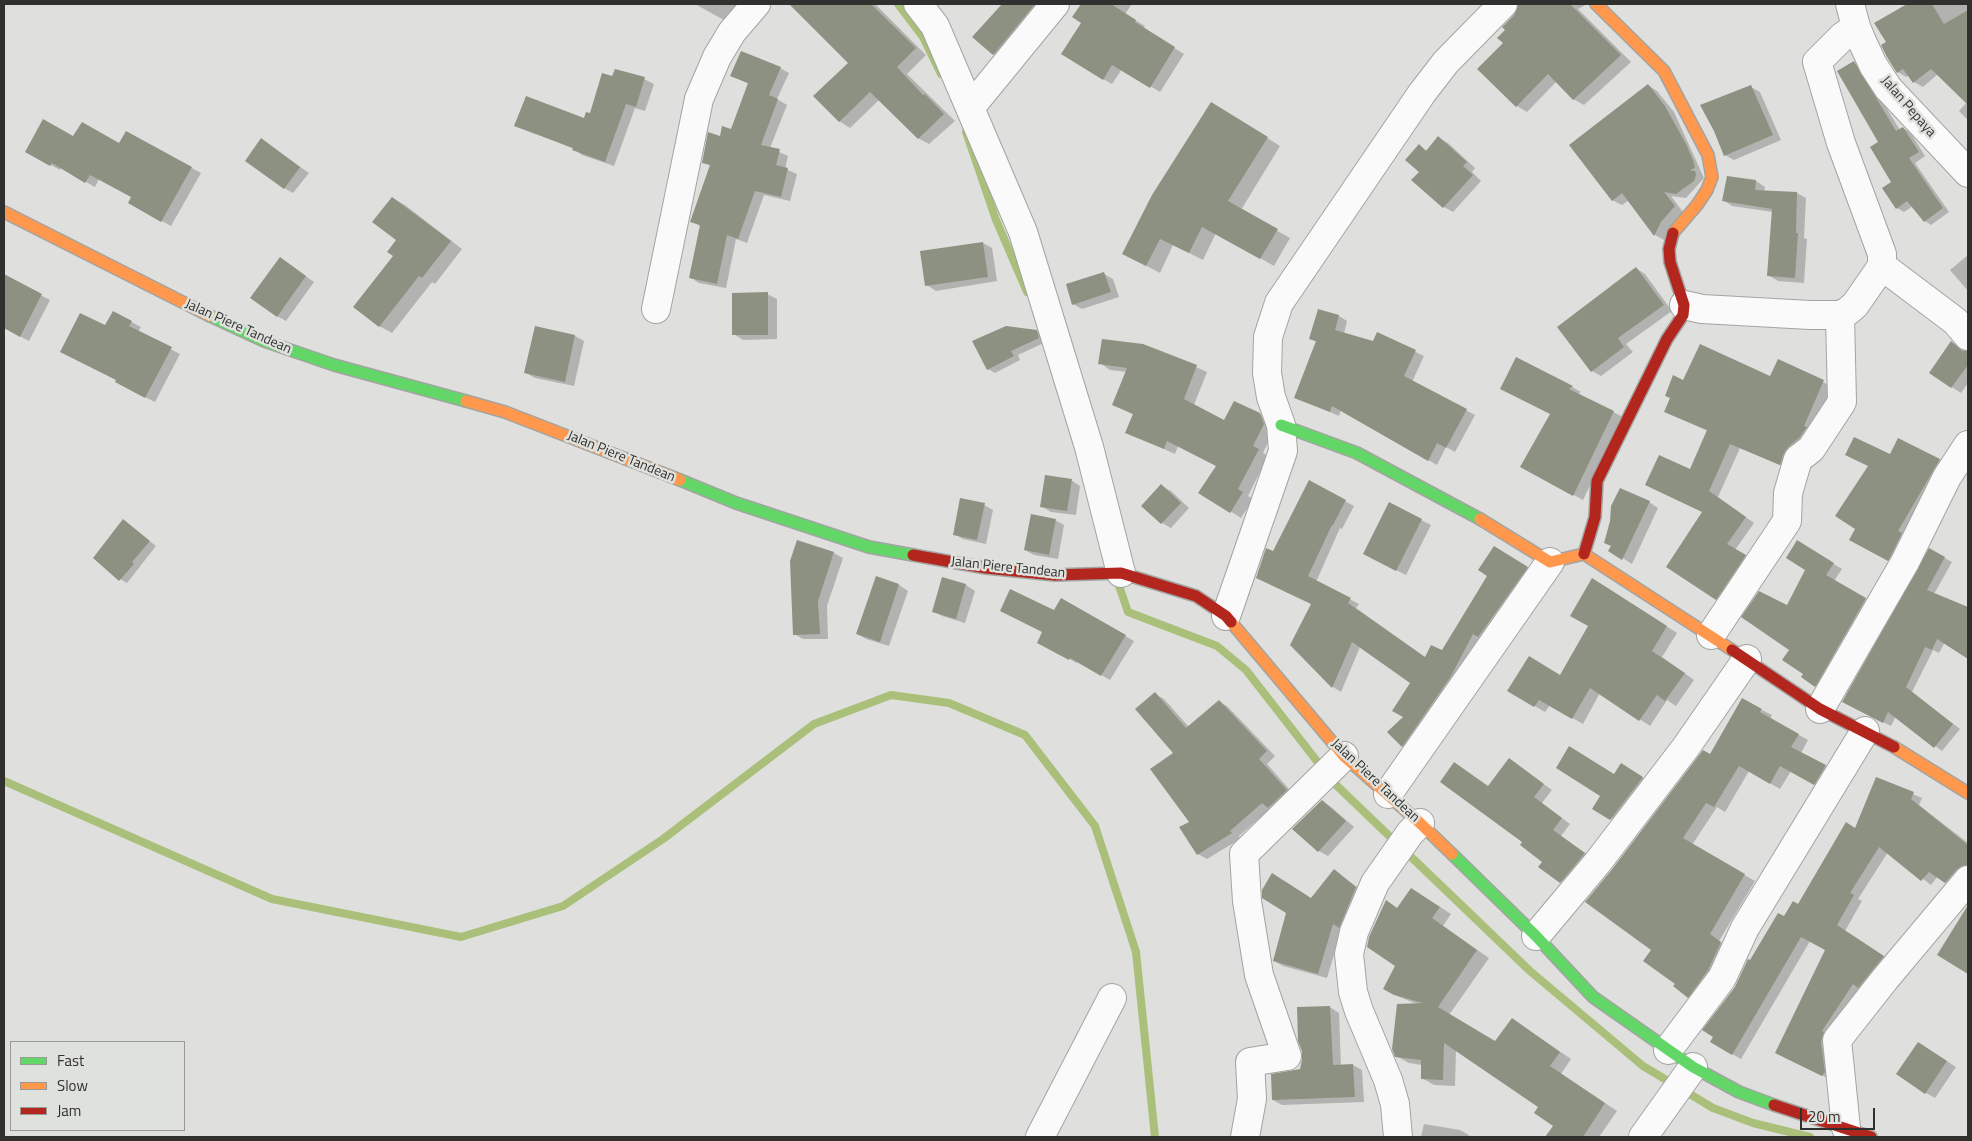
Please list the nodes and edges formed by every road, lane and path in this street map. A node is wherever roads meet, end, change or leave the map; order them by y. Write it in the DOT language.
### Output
graph roads {
  1 [pos="756,4"];
  2 [pos="918,4"];
  3 [pos="1055,4"];
  4 [pos="1503,4"];
  5 [pos="1596,4"];
  6 [pos="1853,15"];
  7 [pos="970,108"];
  8 [pos="1968,173"];
  9 [pos="4,212"];
  10 [pos="1882,266"];
  11 [pos="1684,304"];
  12 [pos="656,309"];
  13 [pos="1840,314"];
  14 [pos="1968,336"];
  15 [pos="1281,425"];
  16 [pos="1968,445"];
  17 [pos="1584,554"];
  18 [pos="1550,562"];
  19 [pos="1120,573"];
  20 [pos="1226,616"];
  21 [pos="1711,635"];
  22 [pos="1747,659"];
  23 [pos="1820,709"];
  24 [pos="1865,732"];
  25 [pos="1344,756"];
  26 [pos="1968,792"];
  27 [pos="1388,794"];
  28 [pos="1415,828"];
  29 [pos="1968,880"];
  30 [pos="1536,936"];
  31 [pos="1112,998"];
  32 [pos="1668,1050"];
  33 [pos="1691,1072"];
  34 [pos="1846,1128"];
  35 [pos="1040,1137"];
  36 [pos="1245,1137"];
  37 [pos="1398,1137"];
  38 [pos="1643,1137"];
  39 [pos="1871,1137"];
  1 -- 12 [label="street"];
  2 -- 7 [label="street"];
  3 -- 7 [label="street"];
  4 -- 15 [label="street"];
  5 -- 11 [label="street"];
  6 -- 8 [label="street, Jalan Pepaya"];
  6 -- 10 [label="street"];
  7 -- 19 [label="street"];
  9 -- 19 [label="street, Jalan Piere Tandean"];
  10 -- 13 [label="street"];
  10 -- 14 [label="street"];
  11 -- 13 [label="street"];
  11 -- 17 [label="street"];
  13 -- 21 [label="street"];
  15 -- 18 [label="street"];
  15 -- 20 [label="street"];
  16 -- 23 [label="street"];
  17 -- 18 [label="street"];
  17 -- 21 [label="street"];
  18 -- 27 [label="street"];
  19 -- 20 [label="street, Jalan Piere Tandean"];
  20 -- 25 [label="street, Jalan Piere Tandean"];
  21 -- 22 [label="street"];
  22 -- 23 [label="street"];
  22 -- 30 [label="street"];
  23 -- 24 [label="street"];
  24 -- 26 [label="street"];
  24 -- 32 [label="street"];
  25 -- 27 [label="street, Jalan Piere Tandean"];
  25 -- 36 [label="street"];
  27 -- 28 [label="street, Jalan Piere Tandean"];
  28 -- 30 [label="street, Jalan Piere Tandean"];
  28 -- 37 [label="street"];
  29 -- 34 [label="street"];
  30 -- 32 [label="street, Jalan Piere Tandean"];
  31 -- 35 [label="street"];
  32 -- 33 [label="street, Jalan Piere Tandean"];
  33 -- 34 [label="street, Jalan Piere Tandean"];
  33 -- 38 [label="street"];
  34 -- 39 [label="street, Jalan Piere Tandean"];
}
